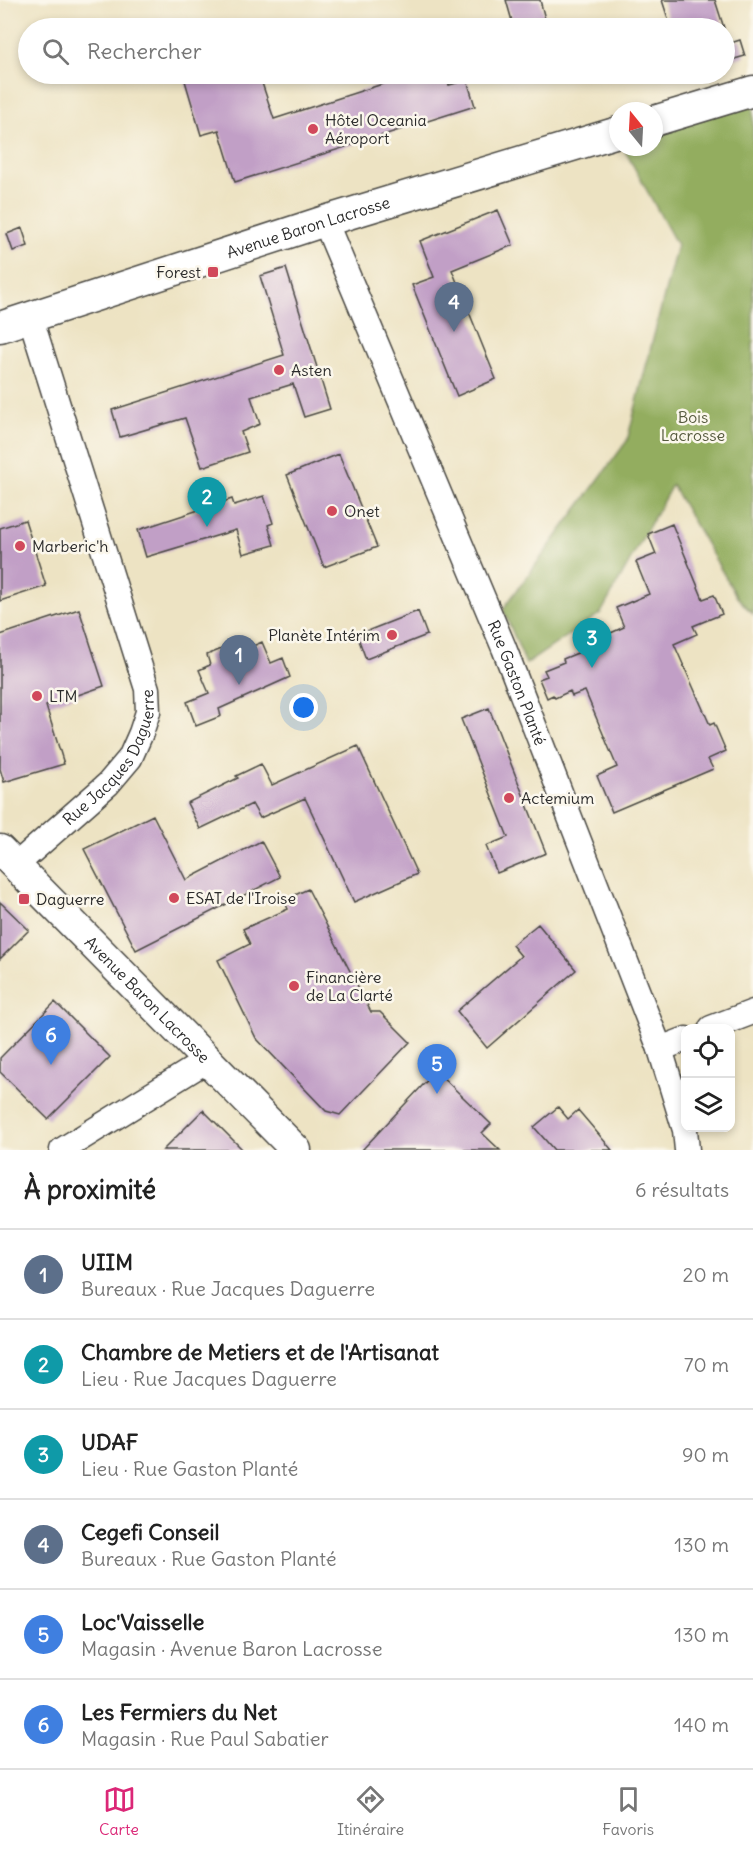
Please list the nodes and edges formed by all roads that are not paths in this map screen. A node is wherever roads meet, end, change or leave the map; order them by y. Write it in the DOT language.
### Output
graph roads {
  1 [pos="753,91"];
  2 [pos="663,118"];
  3 [pos="609,135"];
  4 [pos="325,221"];
  5 [pos="31,319"];
  6 [pos="0,327"];
  7 [pos="8,858"];
  8 [pos="753,1012"];
  9 [pos="723,1024"];
  10 [pos="681,1041"];
  11 [pos="660,1049"];
  12 [pos="206,1061"];
  13 [pos="62,1150"];
  14 [pos="296,1150"];
  15 [pos="687,1150"];
  1 -- 2 [label="street"];
  3 -- 4 [label="street, Avenue Baron Lacrosse"];
  4 -- 5 [label="street, Avenue Baron Lacrosse"];
  4 -- 11 [label="street, Rue Gaston Planté"];
  5 -- 6 [label="street, Avenue Baron Lacrosse"];
  5 -- 7 [label="street, Rue Jacques Daguerre"];
  7 -- 12 [label="street, Avenue Baron Lacrosse"];
  8 -- 9 [label="street"];
  10 -- 11 [label="street"];
  11 -- 15 [label="street, Rue Gaston Planté"];
  12 -- 13 [label="street"];
  12 -- 14 [label="street, Avenue Baron Lacrosse"];
}
